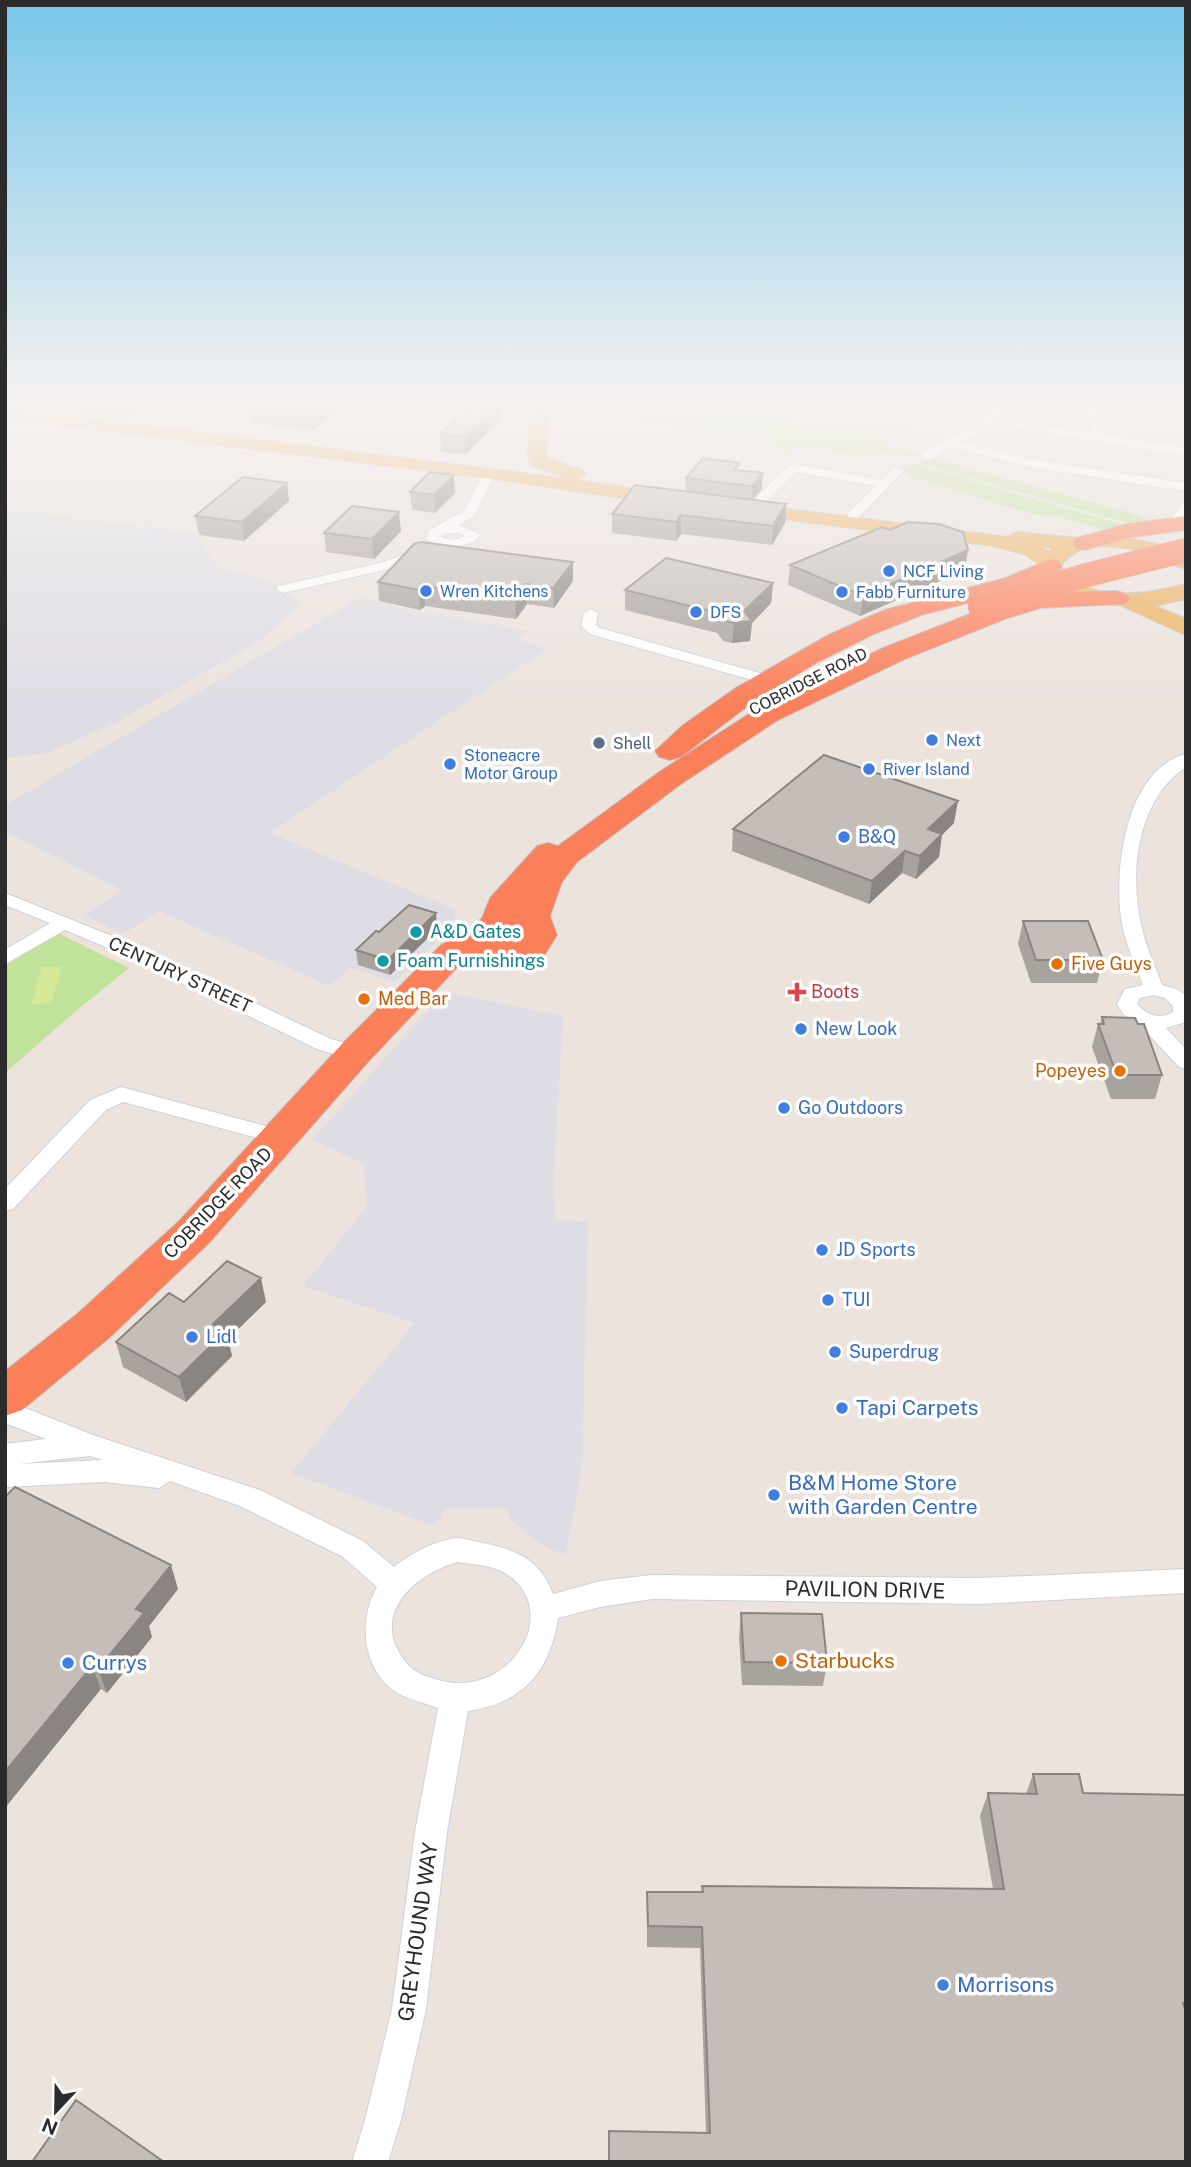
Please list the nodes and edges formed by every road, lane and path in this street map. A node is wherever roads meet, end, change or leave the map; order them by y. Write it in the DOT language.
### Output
graph roads {
  1 [pos="474,506"];
  2 [pos="474,506"];
  3 [pos="751,506"];
  4 [pos="777,506"];
  5 [pos="864,506"];
  6 [pos="471,510"];
  7 [pos="1183,516"];
  8 [pos="853,519"];
  9 [pos="444,529"];
  10 [pos="468,531"];
  11 [pos="1082,543"];
  12 [pos="437,546"];
  13 [pos="1186,550"];
  14 [pos="1186,563"];
  15 [pos="1050,564"];
  16 [pos="283,589"];
  17 [pos="1186,591"];
  18 [pos="1120,599"];
  19 [pos="591,613"];
  20 [pos="1186,628"];
  21 [pos="769,680"];
  22 [pos="1186,759"];
  23 [pos="632,785"];
  24 [pos="570,845"];
  25 [pos="5,898"];
  26 [pos="67,923"];
  27 [pos="496,938"];
  28 [pos="5,958"];
  29 [pos="1154,989"];
  30 [pos="1180,1018"];
  31 [pos="1147,1020"];
  32 [pos="1186,1046"];
  33 [pos="355,1053"];
  34 [pos="1186,1062"];
  35 [pos="280,1137"];
  36 [pos="5,1203"];
  37 [pos="5,1397"];
  38 [pos="5,1409"];
  39 [pos="90,1445"];
  40 [pos="5,1455"];
  41 [pos="5,1476"];
  42 [pos="210,1483"];
  43 [pos="1186,1581"];
  44 [pos="394,1584"];
  45 [pos="546,1609"];
  46 [pos="455,1699"];
  47 [pos="370,2162"];
  1 -- 6 [label="street"];
  2 -- 6 [label="street"];
  3 -- 8 [label="main road"];
  4 -- 8 [label="main road"];
  5 -- 8 [label="street"];
  6 -- 9 [label="street"];
  6 -- 10 [label="street"];
  7 -- 11 [label="highway"];
  8 -- 11 [label="main road"];
  8 -- 15 [label="main road"];
  9 -- 10 [label="street"];
  9 -- 12 [label="street"];
  10 -- 12 [label="street"];
  11 -- 14 [label="main road"];
  11 -- 15 [label="main road"];
  12 -- 16 [label="street"];
  13 -- 23 [label="highway, COBRIDGE ROAD, bridge"];
  15 -- 18 [label="main road"];
  15 -- 21 [label="highway"];
  17 -- 18 [label="main road"];
  18 -- 20 [label="main road"];
  18 -- 24 [label="highway"];
  19 -- 21 [label="street"];
  21 -- 23 [label="highway"];
  22 -- 29 [label="street"];
  23 -- 24 [label="highway, COBRIDGE ROAD"];
  24 -- 27 [label="highway, COBRIDGE ROAD"];
  24 -- 27 [label="highway, COBRIDGE ROAD"];
  25 -- 26 [label="street, CENTURY STREET"];
  26 -- 28 [label="street"];
  26 -- 33 [label="street, CENTURY STREET"];
  27 -- 33 [label="highway, COBRIDGE ROAD"];
  29 -- 30 [label="street"];
  29 -- 31 [label="street"];
  30 -- 31 [label="street"];
  30 -- 32 [label="street"];
  31 -- 34 [label="street"];
  33 -- 35 [label="highway, COBRIDGE ROAD"];
  35 -- 36 [label="street"];
  35 -- 37 [label="highway, COBRIDGE ROAD"];
  38 -- 39 [label="street"];
  39 -- 40 [label="street"];
  39 -- 42 [label="street"];
  41 -- 42 [label="street"];
  42 -- 44 [label="street"];
  43 -- 45 [label="street, PAVILION DRIVE"];
  44 -- 45 [label="street"];
  44 -- 46 [label="street"];
  45 -- 46 [label="street"];
  46 -- 47 [label="street, GREYHOUND WAY"];
}
